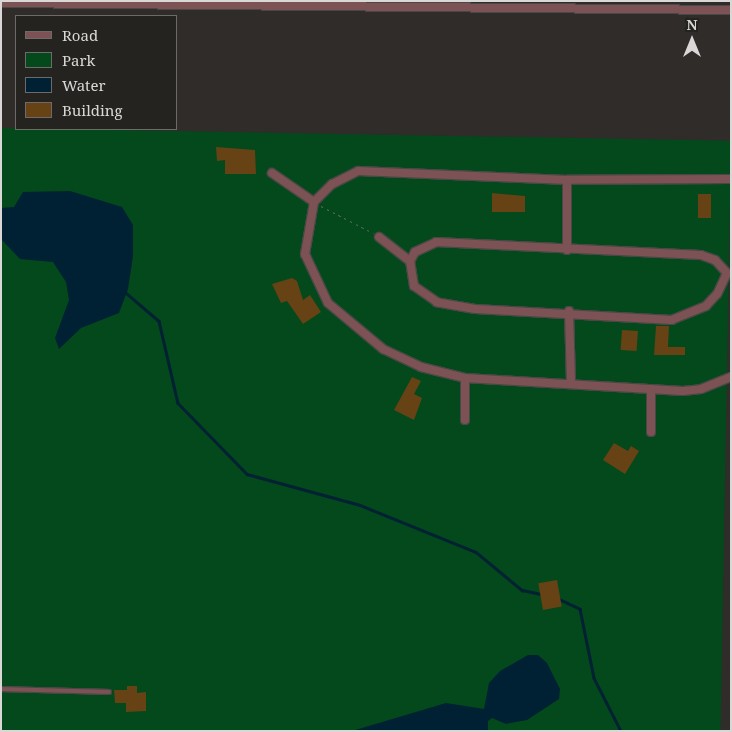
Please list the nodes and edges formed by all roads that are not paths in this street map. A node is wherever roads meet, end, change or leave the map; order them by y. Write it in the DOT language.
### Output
graph roads {
  1 [pos="1,3"];
  2 [pos="731,10"];
  3 [pos="272,173"];
  4 [pos="731,179"];
  5 [pos="567,180"];
  6 [pos="314,202"];
  7 [pos="379,237"];
  8 [pos="567,250"];
  9 [pos="410,261"];
  10 [pos="729,272"];
  11 [pos="569,311"];
  12 [pos="731,377"];
  13 [pos="465,378"];
  14 [pos="571,383"];
  15 [pos="651,389"];
  16 [pos="465,420"];
  17 [pos="651,432"];
  18 [pos="1,689"];
  19 [pos="109,692"];
  1 -- 2 [label="street"];
  3 -- 6 [label="street"];
  4 -- 5 [label="street"];
  5 -- 6 [label="street"];
  5 -- 8 [label="street"];
  6 -- 13 [label="street"];
  7 -- 9 [label="street"];
  8 -- 9 [label="street"];
  8 -- 10 [label="street"];
  9 -- 11 [label="street"];
  10 -- 11 [label="street"];
  11 -- 14 [label="street"];
  12 -- 15 [label="street"];
  13 -- 14 [label="street"];
  13 -- 16 [label="street"];
  14 -- 15 [label="street"];
  15 -- 17 [label="street"];
  18 -- 19 [label="lane"];
}
